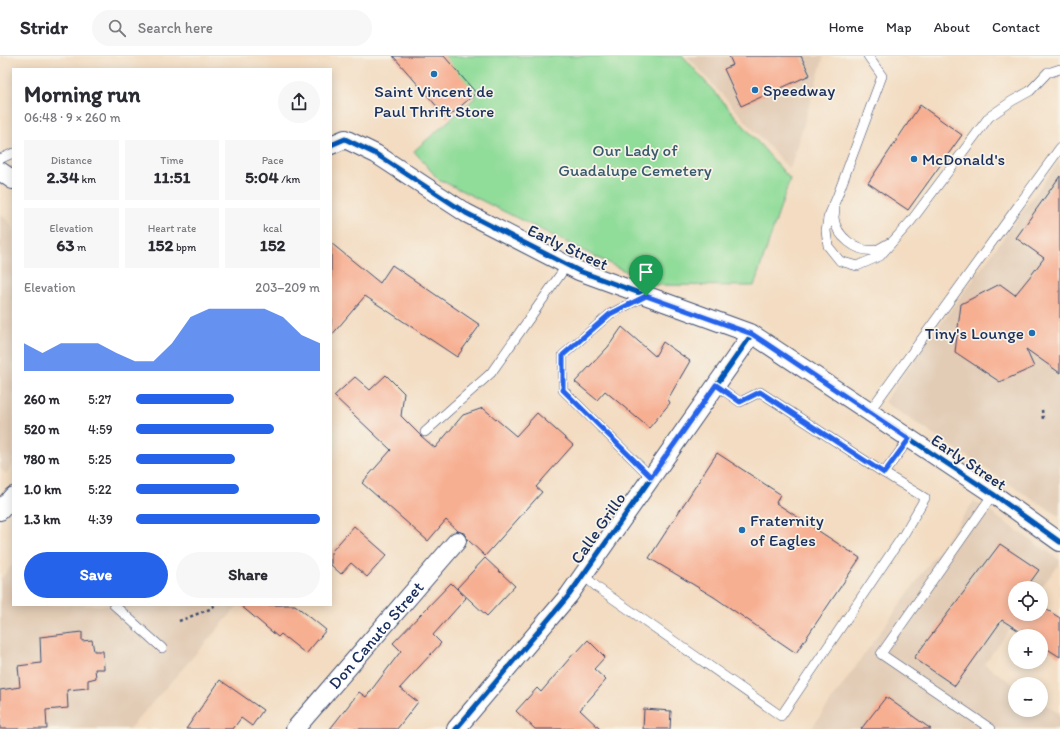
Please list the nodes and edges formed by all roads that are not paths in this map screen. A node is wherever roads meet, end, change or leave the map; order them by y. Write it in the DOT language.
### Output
graph roads {
  1 [pos="868,56"];
  2 [pos="1060,69"];
  3 [pos="332,145"];
  4 [pos="1060,148"];
  5 [pos="12,153"];
  6 [pos="0,159"];
  7 [pos="0,171"];
  8 [pos="12,179"];
  9 [pos="837,197"];
  10 [pos="894,240"];
  11 [pos="567,265"];
  12 [pos="646,296"];
  13 [pos="752,334"];
  14 [pos="716,385"];
  15 [pos="869,412"];
  16 [pos="425,432"];
  17 [pos="909,439"];
  18 [pos="884,473"];
  19 [pos="651,477"];
  20 [pos="992,494"];
  21 [pos="457,541"];
  22 [pos="1060,542"];
  23 [pos="583,575"];
  24 [pos="115,606"];
  25 [pos="162,648"];
  26 [pos="295,729"];
  27 [pos="456,729"];
  28 [pos="991,729"];
  1 -- 9 [label="lane"];
  2 -- 10 [label="lane"];
  3 -- 11 [label="street, Early Street"];
  4 -- 15 [label="lane"];
  5 -- 6 [label="lane"];
  7 -- 8 [label="street"];
  9 -- 10 [label="lane"];
  9 -- 10 [label="lane"];
  11 -- 12 [label="street, Early Street"];
  11 -- 16 [label="lane"];
  12 -- 13 [label="street, Early Street"];
  12 -- 19 [label="lane"];
  13 -- 14 [label="street, Calle Grillo"];
  13 -- 15 [label="street, Early Street"];
  14 -- 18 [label="lane"];
  14 -- 19 [label="street, Calle Grillo"];
  15 -- 17 [label="street, Early Street"];
  17 -- 18 [label="lane"];
  17 -- 20 [label="street, Early Street"];
  18 -- 23 [label="lane"];
  19 -- 23 [label="street, Calle Grillo"];
  20 -- 22 [label="street, Early Street"];
  20 -- 28 [label="lane"];
  21 -- 26 [label="street, Don Canuto Street"];
  23 -- 27 [label="street, Calle Grillo"];
  24 -- 25 [label="lane"];
}
